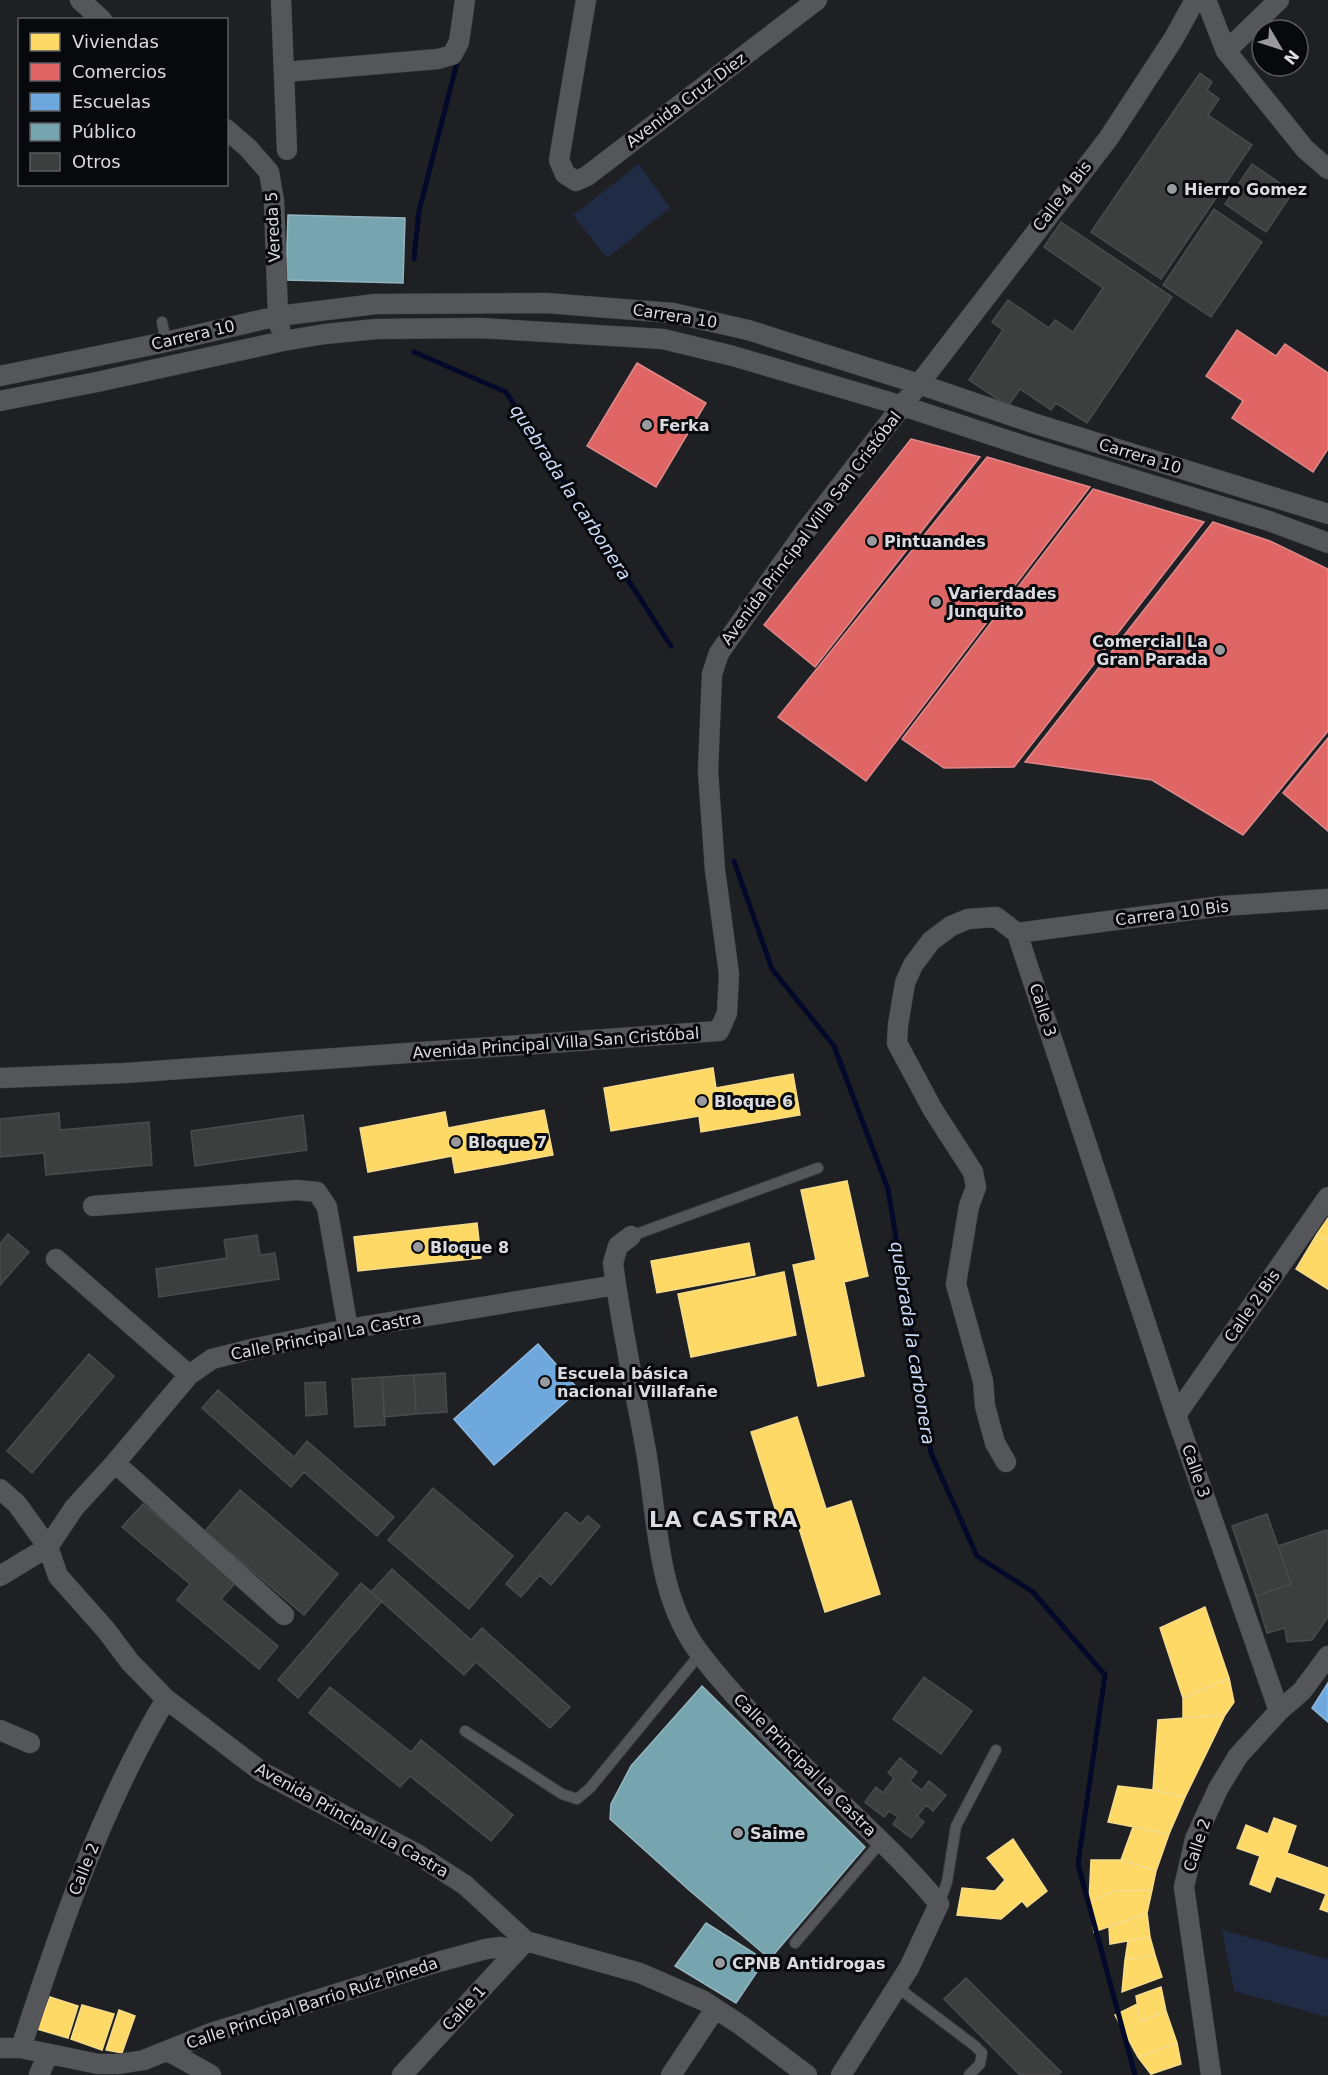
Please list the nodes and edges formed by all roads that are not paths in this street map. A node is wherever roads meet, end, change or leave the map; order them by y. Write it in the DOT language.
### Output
graph roads {
  1 [pos="80,0"];
  2 [pos="281,0"];
  3 [pos="465,0"];
  4 [pos="586,0"];
  5 [pos="817,0"];
  6 [pos="1195,0"];
  7 [pos="1206,0"];
  8 [pos="1279,0"];
  9 [pos="100,18"];
  10 [pos="1226,51"];
  11 [pos="285,72"];
  12 [pos="228,131"];
  13 [pos="287,150"];
  14 [pos="1328,169"];
  15 [pos="278,316"];
  16 [pos="162,322"];
  17 [pos="283,341"];
  18 [pos="166,342"];
  19 [pos="0,376"];
  20 [pos="919,384"];
  21 [pos="0,401"];
  22 [pos="903,406"];
  23 [pos="1279,499"];
  24 [pos="1328,514"];
  25 [pos="1269,521"];
  26 [pos="1328,543"];
  27 [pos="1328,899"];
  28 [pos="1017,933"];
  29 [pos="0,1078"];
  30 [pos="818,1168"];
  31 [pos="1328,1197"];
  32 [pos="93,1206"];
  33 [pos="631,1236"];
  34 [pos="56,1259"];
  35 [pos="616,1285"];
  36 [pos="348,1329"];
  37 [pos="189,1375"];
  38 [pos="1176,1415"];
  39 [pos="1006,1462"];
  40 [pos="115,1463"];
  41 [pos="0,1488"];
  42 [pos="48,1547"];
  43 [pos="0,1576"];
  44 [pos="284,1615"];
  45 [pos="700,1654"];
  46 [pos="1328,1656"];
  47 [pos="166,1699"];
  48 [pos="1279,1711"];
  49 [pos="0,1730"];
  50 [pos="465,1731"];
  51 [pos="30,1743"];
  52 [pos="996,1750"];
  53 [pos="881,1842"];
  54 [pos="939,1904"];
  55 [pos="795,1943"];
  56 [pos="522,1946"];
  57 [pos="897,1987"];
  58 [pos="715,2009"];
  59 [pos="0,2048"];
  60 [pos="21,2048"];
  61 [pos="168,2051"];
  62 [pos="48,2054"];
  63 [pos="39,2075"];
  64 [pos="211,2075"];
  65 [pos="402,2075"];
  66 [pos="671,2075"];
  67 [pos="807,2075"];
  68 [pos="841,2075"];
  69 [pos="969,2075"];
  70 [pos="1211,2075"];
  1 -- 9 [label="street"];
  2 -- 11 [label="street"];
  3 -- 11 [label="street"];
  4 -- 5 [label="street, Avenida Cruz Diez"];
  6 -- 20 [label="street, Calle 4 Bis"];
  7 -- 10 [label="street"];
  8 -- 10 [label="street"];
  10 -- 14 [label="street"];
  11 -- 13 [label="street"];
  12 -- 15 [label="street, Vereda 5"];
  15 -- 17 [label="street, Vereda 5"];
  15 -- 18 [label="street, Carrera 10"];
  15 -- 20 [label="street, Carrera 10"];
  16 -- 18 [label="lane"];
  17 -- 21 [label="street, Carrera 10"];
  17 -- 22 [label="street, Carrera 10"];
  18 -- 19 [label="street, Carrera 10"];
  20 -- 22 [label="street, Avenida Principal Villa San Cristóbal"];
  20 -- 23 [label="street, Carrera 10"];
  22 -- 25 [label="street, Carrera 10"];
  22 -- 29 [label="street, Avenida Principal Villa San Cristóbal"];
  23 -- 24 [label="street, Carrera 10"];
  23 -- 25 [label="street"];
  25 -- 26 [label="street, Carrera 10"];
  27 -- 28 [label="street, Carrera 10 Bis"];
  28 -- 38 [label="street, Calle 3"];
  28 -- 39 [label="street"];
  30 -- 33 [label="lane"];
  31 -- 38 [label="street, Calle 2 Bis"];
  32 -- 36 [label="street"];
  33 -- 35 [label="street, Calle Principal La Castra"];
  34 -- 37 [label="street"];
  35 -- 36 [label="street, Calle Principal La Castra"];
  35 -- 45 [label="street, Calle Principal La Castra"];
  36 -- 37 [label="street, Calle Principal La Castra"];
  37 -- 40 [label="street, Calle Principal La Castra"];
  38 -- 48 [label="street, Calle 3"];
  40 -- 42 [label="street, Calle Principal La Castra"];
  40 -- 44 [label="street"];
  41 -- 42 [label="street, Avenida Principal La Castra"];
  42 -- 43 [label="street"];
  42 -- 47 [label="street, Avenida Principal La Castra"];
  45 -- 50 [label="lane"];
  45 -- 53 [label="street, Calle Principal La Castra"];
  46 -- 48 [label="street, Calle 2"];
  47 -- 56 [label="street, Avenida Principal La Castra"];
  47 -- 60 [label="street, Calle 2"];
  48 -- 70 [label="street, Calle 2"];
  49 -- 51 [label="street"];
  52 -- 54 [label="lane"];
  53 -- 54 [label="street, Calle Principal La Castra"];
  53 -- 55 [label="lane"];
  54 -- 57 [label="street"];
  56 -- 58 [label="street, Avenida Principal La Castra"];
  56 -- 61 [label="street, Calle Principal Barrio Ruíz Pineda"];
  56 -- 65 [label="street, Calle 1"];
  57 -- 68 [label="street"];
  57 -- 69 [label="lane"];
  58 -- 66 [label="street"];
  58 -- 67 [label="street, Avenida Principal La Castra"];
  59 -- 60 [label="street, Calle Principal Barrio Ruíz Pineda"];
  60 -- 62 [label="street, Calle Principal Barrio Ruíz Pineda"];
  61 -- 62 [label="street, Calle Principal Barrio Ruíz Pineda"];
  61 -- 64 [label="street"];
  62 -- 63 [label="street"];
}
